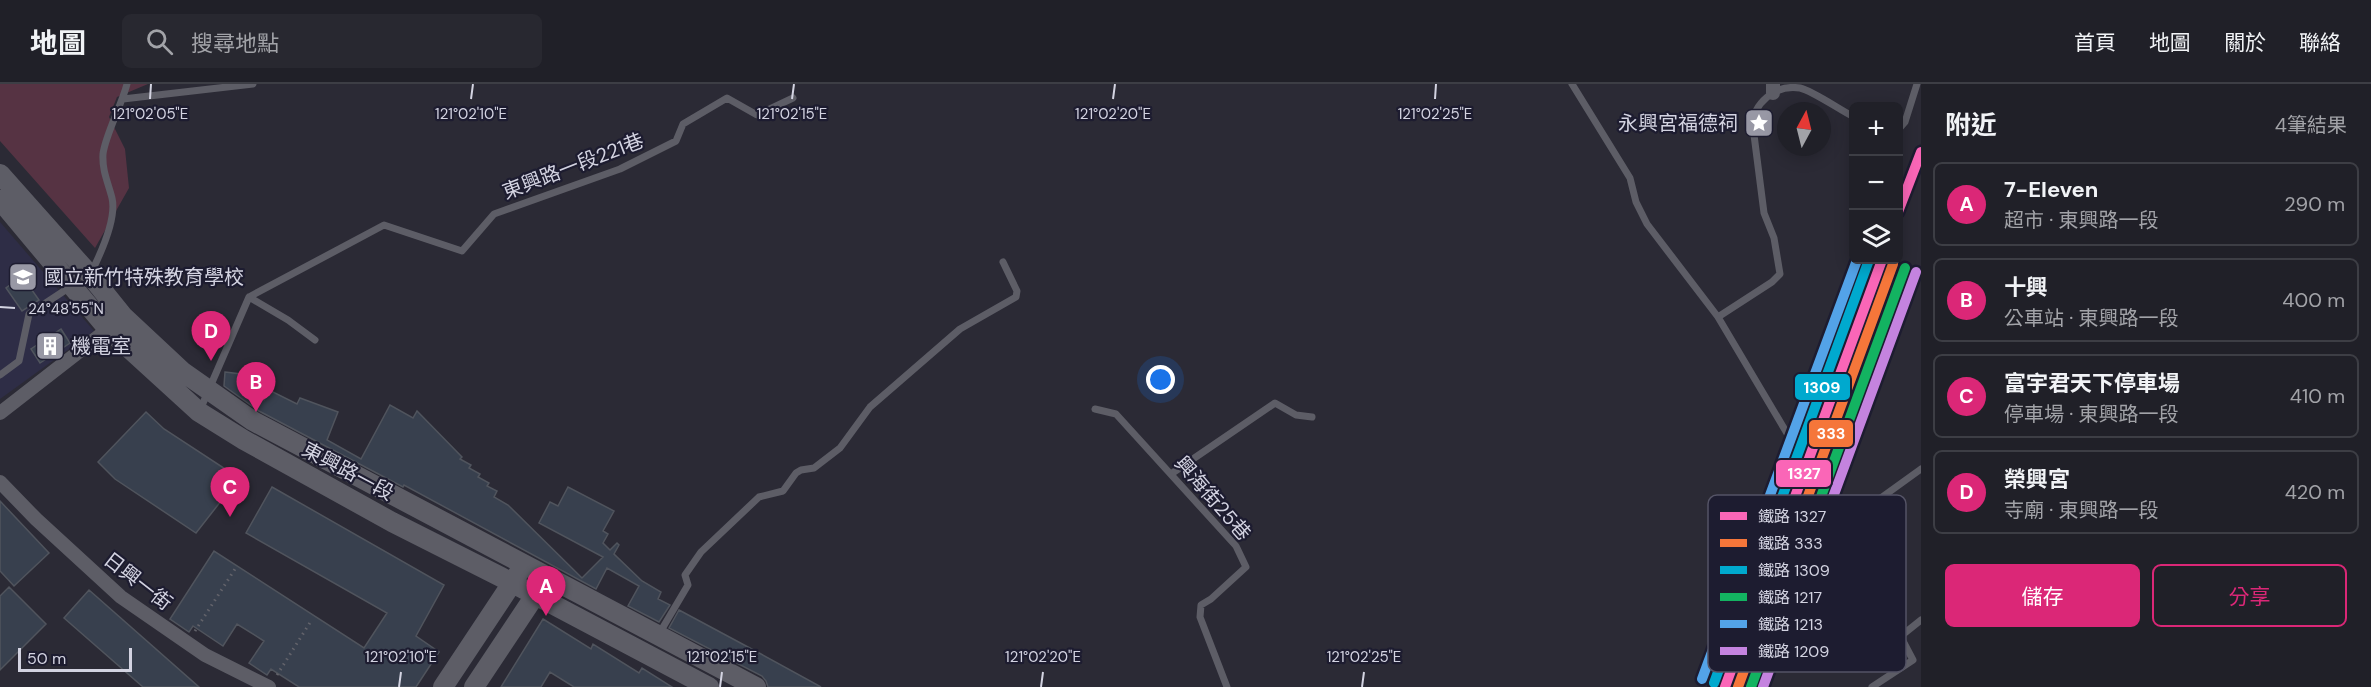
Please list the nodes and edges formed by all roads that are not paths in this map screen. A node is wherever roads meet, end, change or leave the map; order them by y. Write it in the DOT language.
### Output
graph roads {
  1 [pos="127,84"];
  2 [pos="253,84"];
  3 [pos="1572,84"];
  4 [pos="1917,84"];
  5 [pos="1773,88"];
  6 [pos="793,98"];
  7 [pos="123,99"];
  8 [pos="1849,114"];
  9 [pos="1903,125"];
  10 [pos="0,174"];
  11 [pos="0,200"];
  12 [pos="1003,262"];
  13 [pos="90,275"];
  14 [pos="70,286"];
  15 [pos="249,297"];
  16 [pos="1718,317"];
  17 [pos="108,329"];
  18 [pos="315,340"];
  19 [pos="0,375"];
  20 [pos="209,392"];
  21 [pos="1095,409"];
  22 [pos="199,412"];
  23 [pos="0,413"];
  24 [pos="1312,417"];
  25 [pos="1921,468"];
  26 [pos="1172,474"];
  27 [pos="0,482"];
  28 [pos="1824,495"];
  29 [pos="1884,495"];
  30 [pos="524,564"];
  31 [pos="546,576"];
  32 [pos="512,584"];
  33 [pos="536,596"];
  34 [pos="1921,620"];
  35 [pos="1906,632"];
  36 [pos="659,634"];
  37 [pos="1906,646"];
  38 [pos="1906,665"];
  39 [pos="1895,672"];
  40 [pos="272,682"];
  41 [pos="443,687"];
  42 [pos="474,687"];
  43 [pos="709,687"];
  44 [pos="756,687"];
  45 [pos="1227,687"];
  46 [pos="1872,687"];
  1 -- 7 [label="lane"];
  2 -- 7 [label="lane"];
  3 -- 16 [label="lane"];
  4 -- 9 [label="lane"];
  5 -- 8 [label="lane"];
  5 -- 16 [label="lane"];
  6 -- 15 [label="lane, 東興路一段221巷"];
  7 -- 13 [label="lane"];
  10 -- 13 [label="street, 東興路一段"];
  11 -- 14 [label="street, 東興路一段"];
  12 -- 36 [label="lane"];
  13 -- 14 [label="lane"];
  13 -- 20 [label="street, 東興路一段"];
  14 -- 17 [label="street, 東興路一段"];
  14 -- 19 [label="lane"];
  15 -- 18 [label="lane"];
  15 -- 20 [label="lane"];
  16 -- 28 [label="lane"];
  17 -- 22 [label="street, 東興路一段"];
  17 -- 23 [label="street"];
  20 -- 22 [label="lane"];
  20 -- 30 [label="street, 東興路一段"];
  21 -- 26 [label="lane, 興海街25巷"];
  22 -- 32 [label="street, 東興路一段"];
  24 -- 26 [label="lane"];
  25 -- 29 [label="lane"];
  26 -- 45 [label="lane, 興海街25巷"];
  27 -- 40 [label="street, 日興一街"];
  30 -- 31 [label="street, 東興路一段"];
  30 -- 32 [label="street"];
  31 -- 33 [label="street"];
  31 -- 36 [label="street, 東興路一段"];
  32 -- 33 [label="street, 東興路一段"];
  32 -- 41 [label="street"];
  33 -- 42 [label="street"];
  33 -- 43 [label="street, 東興路一段"];
  34 -- 35 [label="lane"];
  36 -- 44 [label="street, 東興路一段"];
  37 -- 38 [label="lane"];
  39 -- 46 [label="lane"];
}
